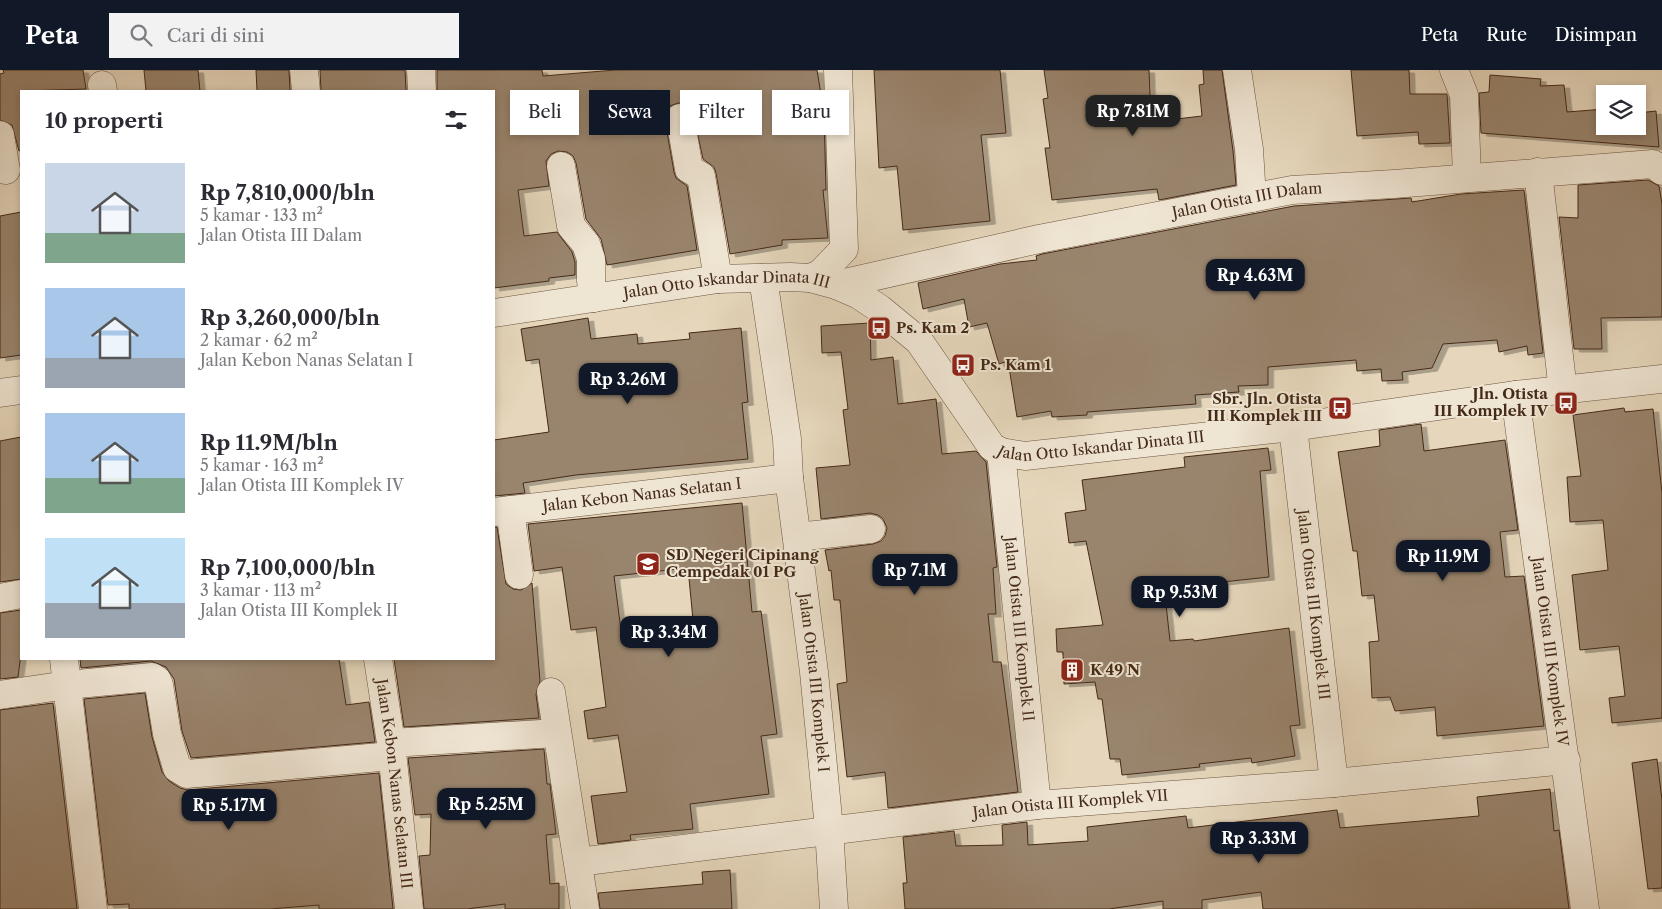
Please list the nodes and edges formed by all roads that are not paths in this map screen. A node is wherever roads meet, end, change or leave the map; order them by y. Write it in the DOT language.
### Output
graph roads {
  1 [pos="304,70"];
  2 [pos="421,70"];
  3 [pos="838,70"];
  4 [pos="1237,70"];
  5 [pos="1454,70"];
  6 [pos="306,90"];
  7 [pos="422,90"];
  8 [pos="0,135"];
  9 [pos="683,135"];
  10 [pos="561,166"];
  11 [pos="6,170"];
  12 [pos="1662,171"];
  13 [pos="1538,172"];
  14 [pos="1467,178"];
  15 [pos="1252,198"];
  16 [pos="764,278"];
  17 [pos="718,279"];
  18 [pos="823,282"];
  19 [pos="594,298"];
  20 [pos="495,313"];
  21 [pos="1662,379"];
  22 [pos="20,390"];
  23 [pos="1563,391"];
  24 [pos="0,393"];
  25 [pos="1515,395"];
  26 [pos="1293,427"];
  27 [pos="1001,452"];
  28 [pos="789,478"];
  29 [pos="502,511"];
  30 [pos="871,529"];
  31 [pos="797,537"];
  32 [pos="519,574"];
  33 [pos="20,594"];
  34 [pos="0,598"];
  35 [pos="378,660"];
  36 [pos="66,672"];
  37 [pos="551,692"];
  38 [pos="0,695"];
  39 [pos="558,733"];
  40 [pos="392,749"];
  41 [pos="1566,760"];
  42 [pos="1334,784"];
  43 [pos="1037,805"];
  44 [pos="829,830"];
  45 [pos="578,862"];
  46 [pos="93,909"];
  47 [pos="409,909"];
  48 [pos="585,909"];
  49 [pos="834,909"];
  50 [pos="1585,909"];
  1 -- 6 [label="street"];
  2 -- 7 [label="street"];
  3 -- 18 [label="street"];
  4 -- 15 [label="street"];
  5 -- 14 [label="street"];
  8 -- 11 [label="street"];
  9 -- 17 [label="street"];
  10 -- 19 [label="street"];
  12 -- 13 [label="street, Jalan Otista III Dalam"];
  13 -- 14 [label="street, Jalan Otista III Dalam"];
  13 -- 23 [label="street"];
  14 -- 15 [label="street, Jalan Otista III Dalam"];
  15 -- 18 [label="street, Jalan Otista III Dalam"];
  16 -- 17 [label="street, Jalan Otto Iskandar Dinata III"];
  16 -- 18 [label="street, Jalan Otto Iskandar Dinata III"];
  16 -- 28 [label="street, Jalan Otista III Komplek I"];
  17 -- 19 [label="street, Jalan Otto Iskandar Dinata III"];
  18 -- 27 [label="street, Jalan Otto Iskandar Dinata III"];
  19 -- 20 [label="street, Jalan Otto Iskandar Dinata III"];
  21 -- 23 [label="street, Jalan Otto Iskandar Dinata III"];
  22 -- 24 [label="street"];
  23 -- 25 [label="street, Jalan Otto Iskandar Dinata III"];
  25 -- 26 [label="street, Jalan Otto Iskandar Dinata III"];
  25 -- 41 [label="street, Jalan Otista III Komplek IV"];
  26 -- 27 [label="street, Jalan Otto Iskandar Dinata III"];
  26 -- 42 [label="street, Jalan Otista III Komplek III"];
  27 -- 43 [label="street, Jalan Otista III Komplek II"];
  28 -- 29 [label="street, Jalan Kebon Nanas Selatan I"];
  28 -- 31 [label="street, Jalan Otista III Komplek I"];
  29 -- 32 [label="street"];
  30 -- 31 [label="street"];
  31 -- 44 [label="street, Jalan Otista III Komplek I"];
  33 -- 34 [label="street"];
  35 -- 40 [label="street, Jalan Kebon Nanas Selatan III"];
  36 -- 38 [label="street"];
  36 -- 40 [label="street"];
  36 -- 46 [label="street"];
  37 -- 39 [label="street"];
  39 -- 40 [label="street"];
  39 -- 45 [label="street"];
  40 -- 47 [label="street, Jalan Kebon Nanas Selatan III"];
  41 -- 42 [label="street, Jalan Otista III Komplek VII"];
  41 -- 50 [label="street, Jalan Otista III Komplek IV"];
  42 -- 43 [label="street, Jalan Otista III Komplek VII"];
  43 -- 44 [label="street, Jalan Otista III Komplek VII"];
  44 -- 45 [label="street, Jalan Otista III Komplek VII"];
  44 -- 49 [label="street, Jalan Otista III Komplek I"];
  45 -- 48 [label="street"];
}
